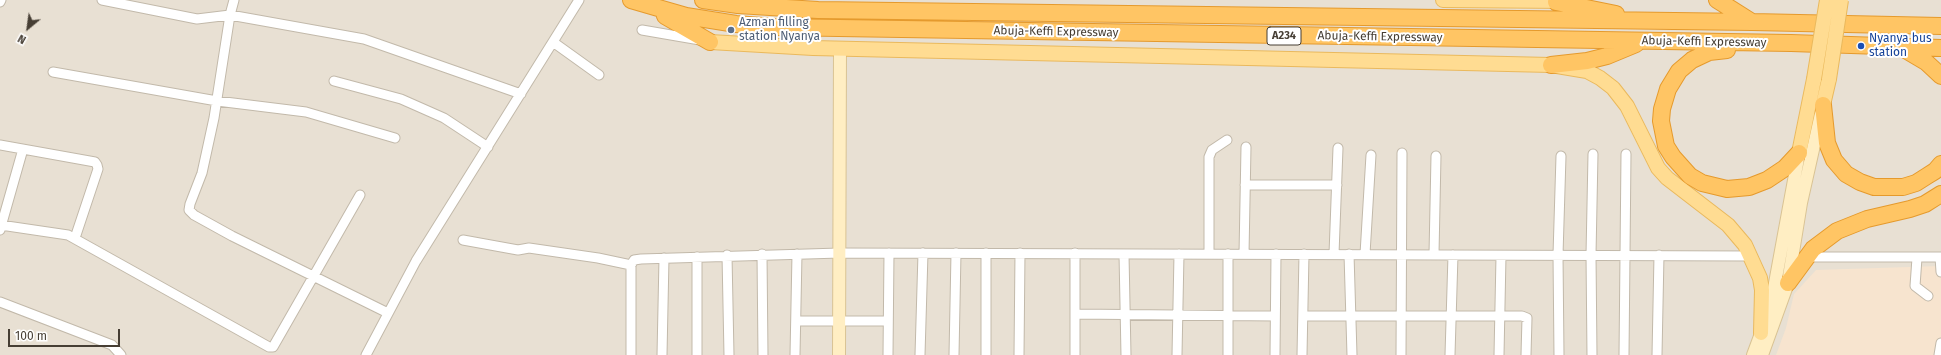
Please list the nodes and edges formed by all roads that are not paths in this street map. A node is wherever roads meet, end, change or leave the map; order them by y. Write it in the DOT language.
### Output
graph roads {
  1 [pos="102,0"];
  2 [pos="234,0"];
  3 [pos="579,0"];
  4 [pos="631,0"];
  5 [pos="703,0"];
  6 [pos="802,0"];
  7 [pos="1443,0"];
  8 [pos="1585,0"];
  9 [pos="1717,0"];
  10 [pos="1827,0"];
  11 [pos="1841,0"];
  12 [pos="1556,2"];
  13 [pos="650,6"];
  14 [pos="767,8"];
  15 [pos="230,15"];
  16 [pos="1941,18"];
  17 [pos="1636,20"];
  18 [pos="1752,22"];
  19 [pos="1921,26"];
  20 [pos="1941,26"];
  21 [pos="642,30"];
  22 [pos="1642,41"];
  23 [pos="553,42"];
  24 [pos="710,42"];
  25 [pos="1791,43"];
  26 [pos="840,48"];
  27 [pos="1903,48"];
  28 [pos="1941,48"];
  29 [pos="1551,65"];
  30 [pos="52,72"];
  31 [pos="599,75"];
  32 [pos="1941,76"];
  33 [pos="334,81"];
  34 [pos="521,94"];
  35 [pos="217,101"];
  36 [pos="1823,105"];
  37 [pos="394,138"];
  38 [pos="1227,140"];
  39 [pos="0,145"];
  40 [pos="488,147"];
  41 [pos="1246,147"];
  42 [pos="1338,148"];
  43 [pos="23,149"];
  44 [pos="1799,152"];
  45 [pos="1402,153"];
  46 [pos="1593,154"];
  47 [pos="1626,154"];
  48 [pos="1370,155"];
  49 [pos="1436,156"];
  50 [pos="1561,156"];
  51 [pos="1941,164"];
  52 [pos="1245,185"];
  53 [pos="1337,185"];
  54 [pos="1941,194"];
  55 [pos="360,195"];
  56 [pos="1,227"];
  57 [pos="75,238"];
  58 [pos="463,240"];
  59 [pos="840,253"];
  60 [pos="889,253"];
  61 [pos="923,253"];
  62 [pos="956,253"];
  63 [pos="986,253"];
  64 [pos="1020,253"];
  65 [pos="762,254"];
  66 [pos="796,254"];
  67 [pos="1075,254"];
  68 [pos="1124,254"];
  69 [pos="1179,254"];
  70 [pos="1209,254"];
  71 [pos="1228,254"];
  72 [pos="1244,254"];
  73 [pos="1276,254"];
  74 [pos="1304,254"];
  75 [pos="1334,254"];
  76 [pos="1349,254"];
  77 [pos="1365,254"];
  78 [pos="1400,254"];
  79 [pos="1434,254"];
  80 [pos="727,255"];
  81 [pos="1453,255"];
  82 [pos="1558,255"];
  83 [pos="1591,255"];
  84 [pos="1625,255"];
  85 [pos="1659,255"];
  86 [pos="1501,256"];
  87 [pos="1751,256"];
  88 [pos="697,257"];
  89 [pos="1807,257"];
  90 [pos="1940,257"];
  91 [pos="664,258"];
  92 [pos="1917,258"];
  93 [pos="631,265"];
  94 [pos="1941,272"];
  95 [pos="314,278"];
  96 [pos="1788,283"];
  97 [pos="1928,296"];
  98 [pos="0,302"];
  99 [pos="388,313"];
  100 [pos="1075,314"];
  101 [pos="1125,315"];
  102 [pos="1178,315"];
  103 [pos="1228,315"];
  104 [pos="1499,315"];
  105 [pos="1275,316"];
  106 [pos="1303,316"];
  107 [pos="1351,316"];
  108 [pos="1401,316"];
  109 [pos="1451,316"];
  110 [pos="796,321"];
  111 [pos="840,321"];
  112 [pos="888,321"];
  113 [pos="1761,333"];
  114 [pos="1941,343"];
  115 [pos="121,355"];
  116 [pos="366,355"];
  117 [pos="631,355"];
  118 [pos="662,355"];
  119 [pos="696,355"];
  120 [pos="729,355"];
  121 [pos="763,355"];
  122 [pos="795,355"];
  123 [pos="839,355"];
  124 [pos="888,355"];
  125 [pos="920,355"];
  126 [pos="954,355"];
  127 [pos="986,355"];
  128 [pos="1019,355"];
  129 [pos="1075,355"];
  130 [pos="1126,355"];
  131 [pos="1177,355"];
  132 [pos="1228,355"];
  133 [pos="1275,355"];
  134 [pos="1302,355"];
  135 [pos="1352,355"];
  136 [pos="1401,355"];
  137 [pos="1450,355"];
  138 [pos="1499,355"];
  139 [pos="1526,355"];
  140 [pos="1559,355"];
  141 [pos="1592,355"];
  142 [pos="1624,355"];
  143 [pos="1657,355"];
  144 [pos="1753,355"];
  145 [pos="1762,355"];
  146 [pos="1939,355"];
  1 -- 15 [label="street"];
  2 -- 15 [label="street"];
  3 -- 23 [label="street"];
  4 -- 13 [label="highway, Abuja-Keffi Expressway / A234"];
  5 -- 14 [label="highway, Abuja-Keffi Expressway / A234"];
  6 -- 14 [label="highway"];
  7 -- 12 [label="main road"];
  8 -- 12 [label="main road"];
  9 -- 18 [label="highway"];
  10 -- 44 [label="main road, bridge"];
  11 -- 36 [label="main road, bridge"];
  12 -- 17 [label="highway"];
  13 -- 22 [label="highway, Abuja-Keffi Expressway / A234"];
  13 -- 24 [label="highway"];
  14 -- 17 [label="highway, Abuja-Keffi Expressway / A234"];
  15 -- 34 [label="street"];
  15 -- 35 [label="street"];
  16 -- 19 [label="highway"];
  17 -- 18 [label="highway, Abuja-Keffi Expressway / A234"];
  18 -- 19 [label="highway, Abuja-Keffi Expressway / A234"];
  19 -- 20 [label="highway, Abuja-Keffi Expressway / A234"];
  21 -- 24 [label="street"];
  22 -- 25 [label="highway, Abuja-Keffi Expressway / A234"];
  22 -- 29 [label="highway"];
  23 -- 31 [label="street"];
  23 -- 34 [label="street"];
  24 -- 26 [label="main road, Abuja-Keffi Expressway"];
  25 -- 27 [label="highway, Abuja-Keffi Expressway / A234"];
  25 -- 44 [label="highway"];
  26 -- 29 [label="main road, Abuja-Keffi Expressway"];
  26 -- 59 [label="street"];
  27 -- 28 [label="highway, Abuja-Keffi Expressway / A234"];
  27 -- 32 [label="highway"];
  29 -- 87 [label="main road, Abuja-Keffi Expressway"];
  30 -- 35 [label="street"];
  33 -- 40 [label="street"];
  34 -- 40 [label="street"];
  35 -- 37 [label="street"];
  35 -- 95 [label="street"];
  36 -- 51 [label="highway"];
  36 -- 96 [label="street"];
  38 -- 70 [label="street"];
  39 -- 43 [label="street"];
  40 -- 99 [label="street"];
  41 -- 52 [label="street"];
  42 -- 53 [label="street"];
  43 -- 56 [label="street"];
  43 -- 57 [label="street"];
  44 -- 113 [label="street"];
  45 -- 78 [label="street"];
  46 -- 83 [label="street"];
  47 -- 84 [label="street"];
  48 -- 77 [label="street"];
  49 -- 79 [label="street"];
  50 -- 82 [label="street"];
  52 -- 53 [label="street"];
  52 -- 72 [label="street"];
  53 -- 75 [label="street"];
  54 -- 89 [label="highway"];
  55 -- 95 [label="street"];
  56 -- 57 [label="street"];
  57 -- 95 [label="street"];
  58 -- 93 [label="street"];
  59 -- 60 [label="street"];
  59 -- 66 [label="street"];
  59 -- 111 [label="street"];
  60 -- 61 [label="street"];
  60 -- 112 [label="street"];
  61 -- 62 [label="street"];
  61 -- 125 [label="street"];
  62 -- 63 [label="street"];
  62 -- 126 [label="street"];
  63 -- 64 [label="street"];
  63 -- 127 [label="street"];
  64 -- 67 [label="street"];
  64 -- 128 [label="street"];
  65 -- 66 [label="street"];
  65 -- 80 [label="street"];
  65 -- 121 [label="street"];
  66 -- 110 [label="street"];
  67 -- 68 [label="street"];
  67 -- 100 [label="street"];
  68 -- 69 [label="street"];
  68 -- 101 [label="street"];
  69 -- 70 [label="street"];
  69 -- 102 [label="street"];
  70 -- 71 [label="street"];
  71 -- 72 [label="street"];
  71 -- 103 [label="street"];
  72 -- 73 [label="street"];
  73 -- 74 [label="street"];
  73 -- 105 [label="street"];
  74 -- 75 [label="street"];
  74 -- 106 [label="street"];
  75 -- 76 [label="street"];
  76 -- 77 [label="street"];
  76 -- 107 [label="street"];
  77 -- 78 [label="street"];
  78 -- 79 [label="street"];
  78 -- 108 [label="street"];
  79 -- 81 [label="street"];
  80 -- 88 [label="street"];
  80 -- 120 [label="street"];
  81 -- 86 [label="street"];
  81 -- 109 [label="street"];
  82 -- 83 [label="street"];
  82 -- 86 [label="street"];
  82 -- 140 [label="street"];
  83 -- 84 [label="street"];
  83 -- 141 [label="street"];
  84 -- 85 [label="street"];
  84 -- 142 [label="street"];
  85 -- 87 [label="street"];
  85 -- 143 [label="street"];
  86 -- 104 [label="street"];
  87 -- 113 [label="main road, Abuja-Keffi Expressway"];
  88 -- 91 [label="street"];
  88 -- 119 [label="street"];
  89 -- 92 [label="street"];
  89 -- 96 [label="highway"];
  90 -- 92 [label="street"];
  90 -- 94 [label="street"];
  91 -- 93 [label="street"];
  91 -- 118 [label="street"];
  92 -- 97 [label="street"];
  93 -- 117 [label="street"];
  95 -- 99 [label="street"];
  96 -- 145 [label="street"];
  98 -- 115 [label="street"];
  99 -- 116 [label="street"];
  100 -- 101 [label="street"];
  100 -- 129 [label="street"];
  101 -- 102 [label="street"];
  101 -- 130 [label="street"];
  102 -- 103 [label="street"];
  102 -- 131 [label="street"];
  103 -- 105 [label="street"];
  103 -- 132 [label="street"];
  104 -- 109 [label="street"];
  104 -- 138 [label="street"];
  104 -- 139 [label="street"];
  105 -- 133 [label="street"];
  106 -- 107 [label="street"];
  106 -- 134 [label="street"];
  107 -- 108 [label="street"];
  107 -- 135 [label="street"];
  108 -- 109 [label="street"];
  108 -- 136 [label="street"];
  109 -- 137 [label="street"];
  110 -- 111 [label="street"];
  110 -- 122 [label="street"];
  111 -- 112 [label="street"];
  111 -- 123 [label="street"];
  112 -- 124 [label="street"];
  113 -- 144 [label="street"];
  114 -- 146 [label="street"];
}
